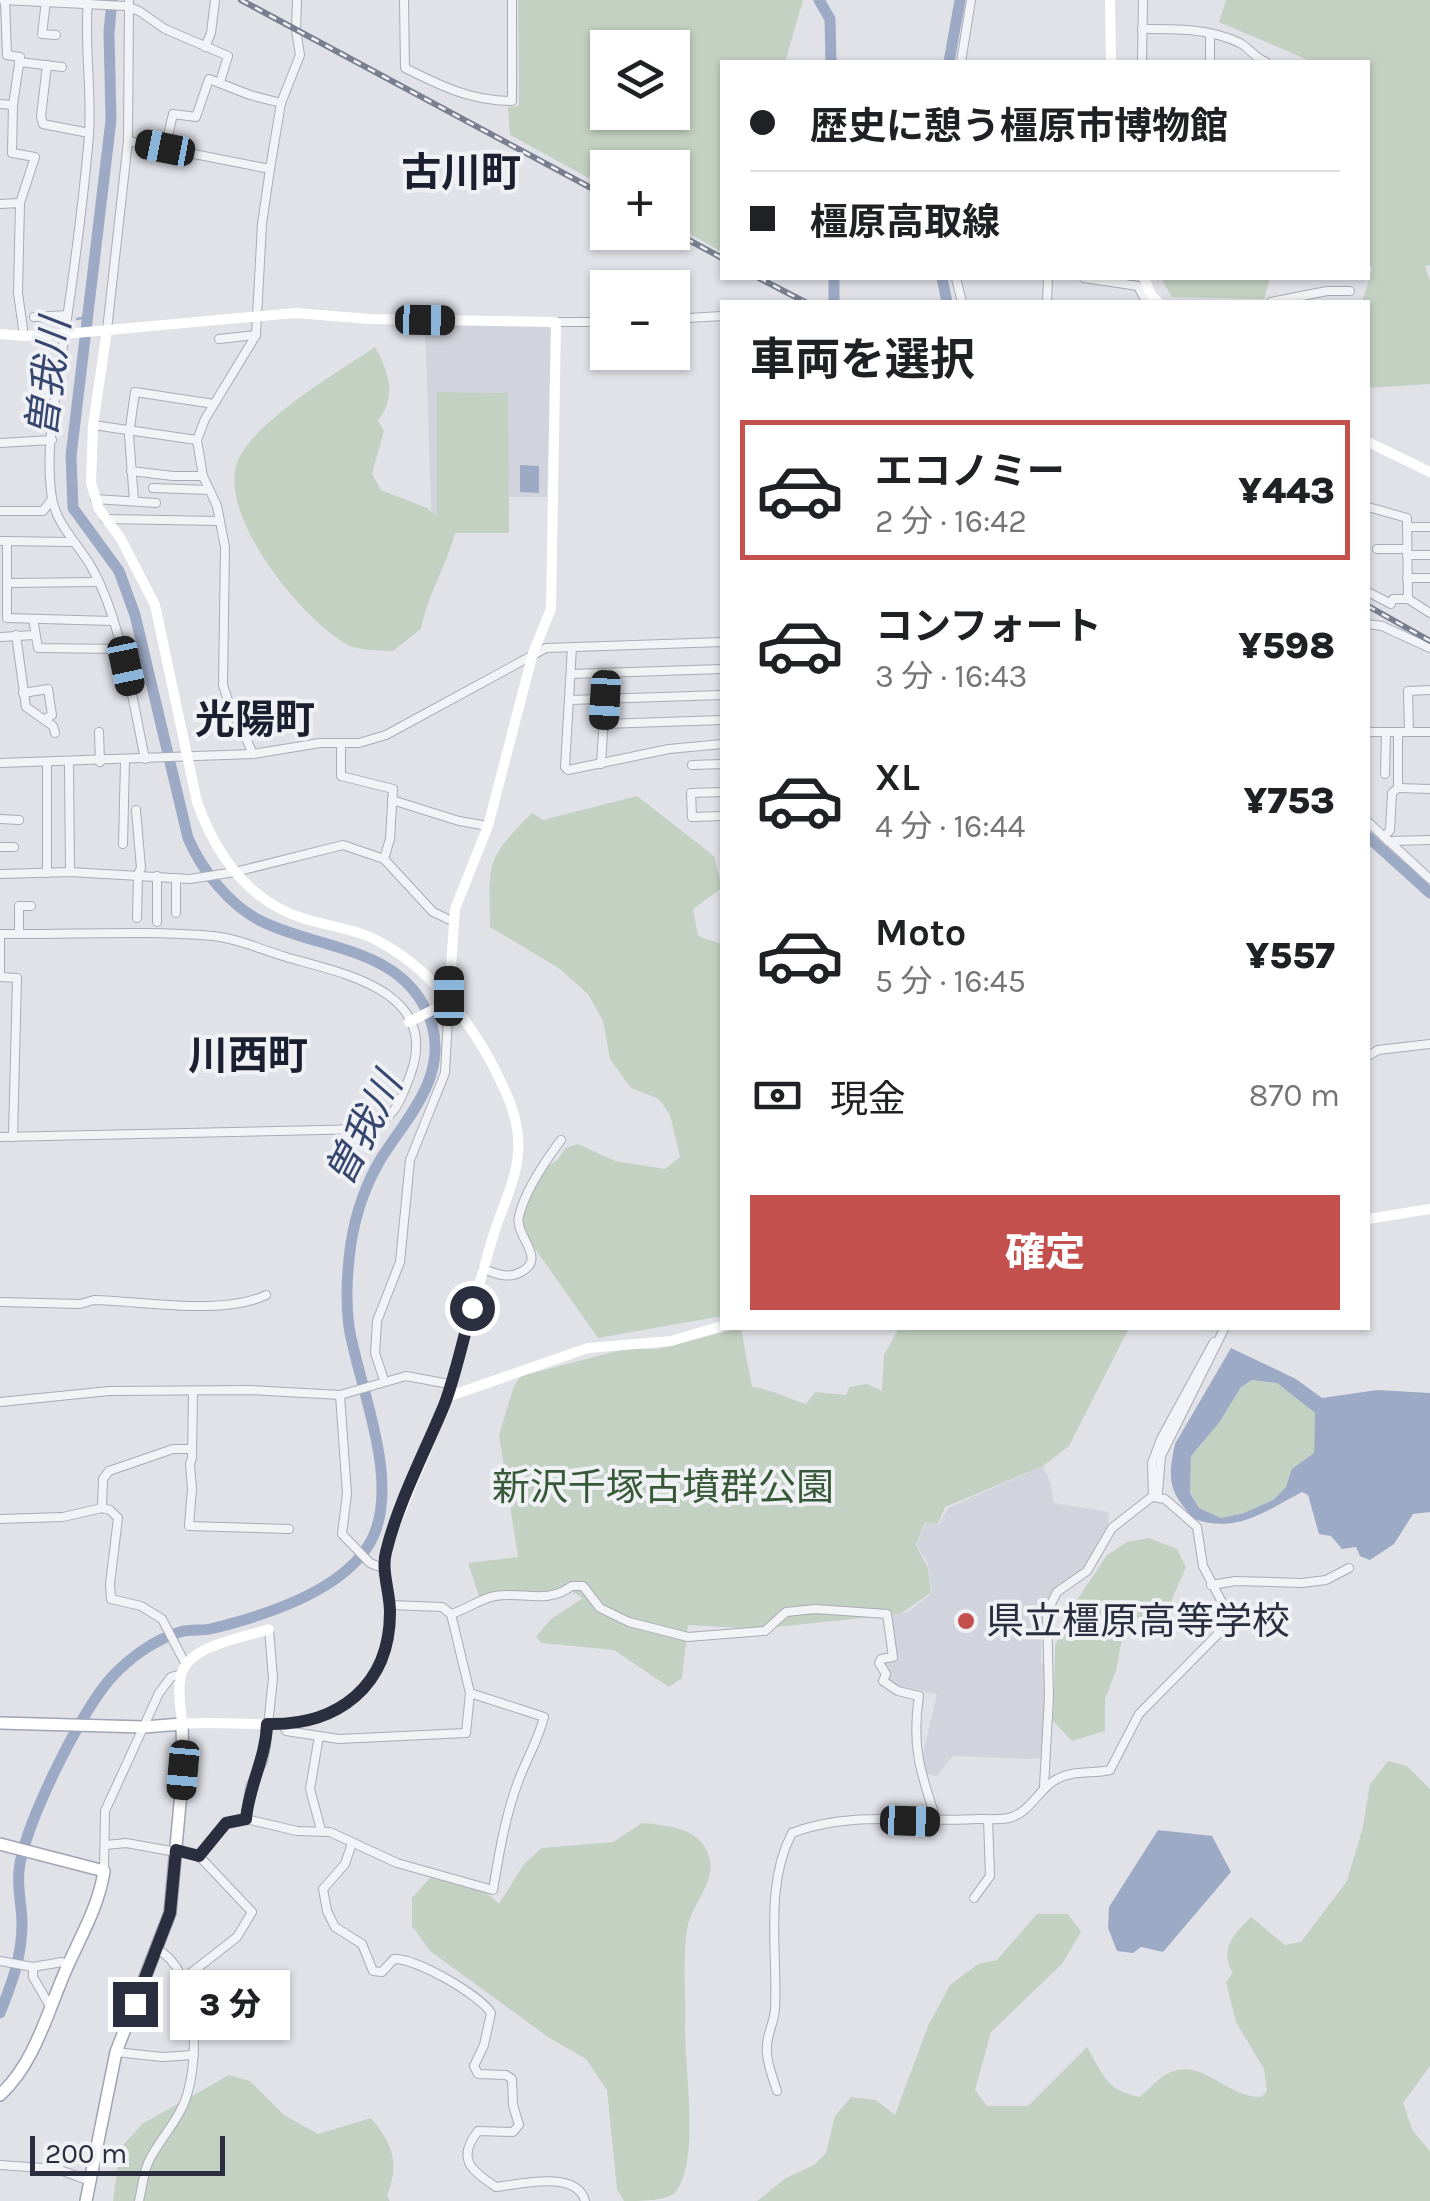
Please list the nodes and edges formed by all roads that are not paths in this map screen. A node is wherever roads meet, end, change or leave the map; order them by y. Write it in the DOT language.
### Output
graph roads {
  1 [pos="4,0"];
  2 [pos="46,0"];
  3 [pos="215,0"];
  4 [pos="296,0"];
  5 [pos="404,0"];
  6 [pos="512,0"];
  7 [pos="971,0"];
  8 [pos="1110,0"];
  9 [pos="1143,0"];
  10 [pos="89,2"];
  11 [pos="128,4"];
  12 [pos="1142,28"];
  13 [pos="1210,35"];
  14 [pos="56,36"];
  15 [pos="206,47"];
  16 [pos="961,60"];
  17 [pos="1111,60"];
  18 [pos="1142,60"];
  19 [pos="1210,60"];
  20 [pos="1261,60"];
  21 [pos="19,62"];
  22 [pos="47,65"];
  23 [pos="62,68"];
  24 [pos="220,82"];
  25 [pos="281,102"];
  26 [pos="0,104"];
  27 [pos="13,104"];
  28 [pos="89,133"];
  29 [pos="128,141"];
  30 [pos="165,148"];
  31 [pos="270,170"];
  32 [pos="20,203"];
  33 [pos="0,204"];
  34 [pos="1100,280"];
  35 [pos="1339,290"];
  36 [pos="1350,291"];
  37 [pos="1151,300"];
  38 [pos="1282,300"];
  39 [pos="1340,300"];
  40 [pos="67,316"];
  41 [pos="720,316"];
  42 [pos="34,317"];
  43 [pos="258,317"];
  44 [pos="690,318"];
  45 [pos="556,322"];
  46 [pos="590,322"];
  47 [pos="104,331"];
  48 [pos="0,334"];
  49 [pos="67,334"];
  50 [pos="256,335"];
  51 [pos="24,336"];
  52 [pos="219,339"];
  53 [pos="214,404"];
  54 [pos="93,424"];
  55 [pos="130,430"];
  56 [pos="52,440"];
  57 [pos="197,440"];
  58 [pos="0,442"];
  59 [pos="1370,443"];
  60 [pos="131,471"];
  61 [pos="1430,472"];
  62 [pos="203,476"];
  63 [pos="153,488"];
  64 [pos="209,490"];
  65 [pos="52,499"];
  66 [pos="95,499"];
  67 [pos="134,501"];
  68 [pos="156,502"];
  69 [pos="1370,508"];
  70 [pos="0,511"];
  71 [pos="105,519"];
  72 [pos="220,521"];
  73 [pos="1407,527"];
  74 [pos="1430,528"];
  75 [pos="4,541"];
  76 [pos="72,542"];
  77 [pos="1377,548"];
  78 [pos="1407,552"];
  79 [pos="1430,555"];
  80 [pos="1408,578"];
  81 [pos="1430,578"];
  82 [pos="98,582"];
  83 [pos="7,583"];
  84 [pos="1370,593"];
  85 [pos="1408,599"];
  86 [pos="1430,613"];
  87 [pos="33,619"];
  88 [pos="112,621"];
  89 [pos="1370,624"];
  90 [pos="34,635"];
  91 [pos="16,636"];
  92 [pos="2,637"];
  93 [pos="720,642"];
  94 [pos="572,647"];
  95 [pos="1430,648"];
  96 [pos="121,649"];
  97 [pos="533,653"];
  98 [pos="720,669"];
  99 [pos="571,674"];
  100 [pos="1430,690"];
  101 [pos="23,693"];
  102 [pos="720,696"];
  103 [pos="569,700"];
  104 [pos="605,700"];
  105 [pos="45,719"];
  106 [pos="720,720"];
  107 [pos="604,724"];
  108 [pos="99,732"];
  109 [pos="1370,732"];
  110 [pos="1386,732"];
  111 [pos="1398,732"];
  112 [pos="1409,732"];
  113 [pos="1430,732"];
  114 [pos="56,733"];
  115 [pos="340,744"];
  116 [pos="720,744"];
  117 [pos="253,754"];
  118 [pos="185,758"];
  119 [pos="147,759"];
  120 [pos="125,761"];
  121 [pos="100,762"];
  122 [pos="0,763"];
  123 [pos="47,763"];
  124 [pos="69,763"];
  125 [pos="601,764"];
  126 [pos="720,764"];
  127 [pos="692,765"];
  128 [pos="1386,774"];
  129 [pos="1398,788"];
  130 [pos="1430,789"];
  131 [pos="720,792"];
  132 [pos="392,800"];
  133 [pos="136,810"];
  134 [pos="720,816"];
  135 [pos="0,819"];
  136 [pos="19,820"];
  137 [pos="1370,824"];
  138 [pos="488,826"];
  139 [pos="1386,839"];
  140 [pos="1430,840"];
  141 [pos="124,844"];
  142 [pos="0,847"];
  143 [pos="14,848"];
  144 [pos="384,859"];
  145 [pos="1419,869"];
  146 [pos="1430,870"];
  147 [pos="70,872"];
  148 [pos="47,873"];
  149 [pos="232,873"];
  150 [pos="0,874"];
  151 [pos="138,874"];
  152 [pos="157,876"];
  153 [pos="176,878"];
  154 [pos="1430,879"];
  155 [pos="31,906"];
  156 [pos="176,913"];
  157 [pos="137,918"];
  158 [pos="452,921"];
  159 [pos="157,922"];
  160 [pos="0,934"];
  161 [pos="19,934"];
  162 [pos="0,975"];
  163 [pos="446,1000"];
  164 [pos="412,1021"];
  165 [pos="1430,1044"];
  166 [pos="1370,1055"];
  167 [pos="0,1137"];
  168 [pos="12,1137"];
  169 [pos="562,1140"];
  170 [pos="1430,1206"];
  171 [pos="1370,1219"];
  172 [pos="483,1269"];
  173 [pos="266,1294"];
  174 [pos="0,1302"];
  175 [pos="720,1327"];
  176 [pos="1224,1330"];
  177 [pos="382,1382"];
  178 [pos="448,1390"];
  179 [pos="193,1392"];
  180 [pos="344,1394"];
  181 [pos="0,1402"];
  182 [pos="192,1449"];
  183 [pos="1153,1497"];
  184 [pos="102,1508"];
  185 [pos="0,1519"];
  186 [pos="289,1529"];
  187 [pos="1349,1568"];
  188 [pos="385,1569"];
  189 [pos="1211,1585"];
  190 [pos="390,1605"];
  191 [pos="451,1614"];
  192 [pos="270,1629"];
  193 [pos="183,1668"];
  194 [pos="470,1694"];
  195 [pos="0,1723"];
  196 [pos="182,1724"];
  197 [pos="267,1724"];
  198 [pos="283,1724"];
  199 [pos="144,1726"];
  200 [pos="319,1736"];
  201 [pos="1044,1787"];
  202 [pos="246,1819"];
  203 [pos="988,1819"];
  204 [pos="937,1822"];
  205 [pos="321,1830"];
  206 [pos="352,1842"];
  207 [pos="0,1844"];
  208 [pos="106,1845"];
  209 [pos="176,1850"];
  210 [pos="199,1856"];
  211 [pos="104,1871"];
  212 [pos="974,1898"];
  213 [pos="157,1950"];
  214 [pos="1,1961"];
  215 [pos="68,1965"];
  216 [pos="31,1967"];
  217 [pos="182,1980"];
  218 [pos="50,2008"];
  219 [pos="116,2052"];
  220 [pos="194,2055"];
  221 [pos="777,2091"];
  222 [pos="0,2096"];
  223 [pos="0,2164"];
  224 [pos="90,2181"];
  225 [pos="86,2201"];
  226 [pos="138,2201"];
  227 [pos="585,2201"];
  1 -- 2 [label="street"];
  1 -- 21 [label="street"];
  2 -- 10 [label="street"];
  2 -- 14 [label="street"];
  3 -- 15 [label="street"];
  4 -- 25 [label="street"];
  5 -- 6 [label="street"];
  7 -- 16 [label="street"];
  8 -- 17 [label="street"];
  9 -- 12 [label="street"];
  10 -- 11 [label="street"];
  10 -- 28 [label="street"];
  11 -- 15 [label="street"];
  11 -- 29 [label="street"];
  12 -- 13 [label="street"];
  12 -- 18 [label="street"];
  13 -- 19 [label="street"];
  13 -- 20 [label="street"];
  15 -- 24 [label="street"];
  21 -- 22 [label="street"];
  21 -- 27 [label="street"];
  22 -- 23 [label="street"];
  22 -- 28 [label="street"];
  24 -- 25 [label="street"];
  24 -- 30 [label="street"];
  25 -- 31 [label="street"];
  26 -- 27 [label="street"];
  27 -- 32 [label="street"];
  28 -- 40 [label="street"];
  29 -- 30 [label="street"];
  29 -- 47 [label="street"];
  30 -- 31 [label="street"];
  31 -- 43 [label="street"];
  32 -- 33 [label="street"];
  32 -- 51 [label="street"];
  34 -- 37 [label="street"];
  35 -- 36 [label="street"];
  35 -- 38 [label="street"];
  35 -- 39 [label="street"];
  40 -- 42 [label="street"];
  40 -- 49 [label="street"];
  41 -- 44 [label="street"];
  43 -- 45 [label="street"];
  43 -- 47 [label="street"];
  43 -- 50 [label="street"];
  45 -- 46 [label="street"];
  45 -- 97 [label="street"];
  47 -- 49 [label="street"];
  47 -- 54 [label="street"];
  48 -- 51 [label="street"];
  49 -- 51 [label="street"];
  49 -- 56 [label="street"];
  50 -- 52 [label="street"];
  50 -- 53 [label="street"];
  53 -- 55 [label="street"];
  53 -- 57 [label="street"];
  54 -- 55 [label="street"];
  54 -- 66 [label="street"];
  55 -- 57 [label="street"];
  55 -- 60 [label="street"];
  56 -- 58 [label="street"];
  56 -- 65 [label="street"];
  57 -- 62 [label="street"];
  59 -- 61 [label="street"];
  60 -- 62 [label="street"];
  60 -- 67 [label="street"];
  62 -- 64 [label="street"];
  63 -- 64 [label="street"];
  64 -- 72 [label="street"];
  65 -- 70 [label="street"];
  65 -- 76 [label="street"];
  66 -- 67 [label="street"];
  66 -- 71 [label="street"];
  67 -- 68 [label="street"];
  69 -- 73 [label="street"];
  71 -- 72 [label="street"];
  71 -- 118 [label="street"];
  72 -- 117 [label="street"];
  73 -- 74 [label="street"];
  73 -- 78 [label="street"];
  75 -- 76 [label="street"];
  75 -- 83 [label="street"];
  76 -- 82 [label="street"];
  77 -- 78 [label="street"];
  78 -- 79 [label="street"];
  78 -- 80 [label="street"];
  80 -- 81 [label="street"];
  80 -- 85 [label="street"];
  82 -- 83 [label="street"];
  82 -- 88 [label="street"];
  83 -- 87 [label="street"];
  84 -- 85 [label="street"];
  85 -- 86 [label="street"];
  87 -- 88 [label="street"];
  87 -- 90 [label="street"];
  88 -- 96 [label="street"];
  89 -- 95 [label="street"];
  90 -- 91 [label="street"];
  90 -- 96 [label="street"];
  91 -- 92 [label="street"];
  91 -- 101 [label="street"];
  93 -- 94 [label="street"];
  94 -- 97 [label="street"];
  94 -- 99 [label="street"];
  96 -- 119 [label="street"];
  97 -- 115 [label="street"];
  97 -- 138 [label="street"];
  98 -- 99 [label="street"];
  99 -- 103 [label="street"];
  100 -- 112 [label="street"];
  101 -- 105 [label="street"];
  101 -- 105 [label="street"];
  102 -- 104 [label="street"];
  103 -- 104 [label="street"];
  103 -- 125 [label="street"];
  104 -- 107 [label="street"];
  105 -- 114 [label="street"];
  106 -- 107 [label="street"];
  107 -- 125 [label="street"];
  108 -- 121 [label="street"];
  109 -- 110 [label="street"];
  110 -- 111 [label="street"];
  110 -- 128 [label="street"];
  111 -- 112 [label="street"];
  111 -- 129 [label="street"];
  112 -- 113 [label="street"];
  115 -- 117 [label="street"];
  115 -- 132 [label="street"];
  116 -- 125 [label="street"];
  117 -- 118 [label="street"];
  118 -- 119 [label="street"];
  118 -- 149 [label="street"];
  119 -- 120 [label="street"];
  120 -- 121 [label="street"];
  120 -- 141 [label="street"];
  121 -- 124 [label="street"];
  122 -- 123 [label="street"];
  123 -- 124 [label="street"];
  123 -- 148 [label="street"];
  124 -- 147 [label="street"];
  126 -- 127 [label="street"];
  129 -- 130 [label="street"];
  129 -- 139 [label="street"];
  131 -- 134 [label="street"];
  132 -- 138 [label="street"];
  132 -- 144 [label="street"];
  133 -- 151 [label="street"];
  135 -- 136 [label="street"];
  137 -- 139 [label="street"];
  138 -- 158 [label="street"];
  139 -- 140 [label="street"];
  139 -- 145 [label="street"];
  142 -- 143 [label="street"];
  144 -- 149 [label="street"];
  144 -- 158 [label="street"];
  145 -- 146 [label="street"];
  145 -- 154 [label="street"];
  147 -- 148 [label="street"];
  147 -- 151 [label="street"];
  148 -- 150 [label="street"];
  149 -- 153 [label="street"];
  149 -- 163 [label="street"];
  151 -- 152 [label="street"];
  151 -- 157 [label="street"];
  152 -- 153 [label="street"];
  152 -- 159 [label="street"];
  153 -- 156 [label="street"];
  155 -- 161 [label="street"];
  158 -- 163 [label="street"];
  160 -- 161 [label="street"];
  160 -- 162 [label="street"];
  161 -- 164 [label="street"];
  162 -- 168 [label="street"];
  163 -- 164 [label="street"];
  163 -- 172 [label="street"];
  163 -- 177 [label="street"];
  164 -- 168 [label="street"];
  165 -- 166 [label="street"];
  167 -- 168 [label="street"];
  169 -- 172 [label="street"];
  170 -- 171 [label="street"];
  172 -- 178 [label="street"];
  173 -- 174 [label="street"];
  175 -- 178 [label="street"];
  176 -- 183 [label="street"];
  177 -- 178 [label="street"];
  177 -- 180 [label="street"];
  178 -- 188 [label="street"];
  179 -- 180 [label="street"];
  179 -- 181 [label="street"];
  179 -- 182 [label="street"];
  180 -- 188 [label="street"];
  182 -- 184 [label="street"];
  182 -- 186 [label="street"];
  183 -- 189 [label="street"];
  183 -- 201 [label="street"];
  184 -- 185 [label="street"];
  184 -- 193 [label="street"];
  187 -- 189 [label="street"];
  188 -- 190 [label="street"];
  189 -- 201 [label="street"];
  190 -- 191 [label="street"];
  190 -- 198 [label="street"];
  191 -- 194 [label="street"];
  191 -- 204 [label="street"];
  192 -- 193 [label="street"];
  192 -- 197 [label="street"];
  193 -- 196 [label="street"];
  193 -- 199 [label="street"];
  194 -- 200 [label="street"];
  194 -- 206 [label="street"];
  195 -- 199 [label="main road"];
  196 -- 197 [label="street"];
  196 -- 199 [label="main road"];
  196 -- 209 [label="main road"];
  197 -- 198 [label="street"];
  197 -- 202 [label="street"];
  198 -- 200 [label="street"];
  199 -- 208 [label="street"];
  200 -- 205 [label="street"];
  201 -- 203 [label="street"];
  202 -- 205 [label="street"];
  202 -- 210 [label="street"];
  203 -- 204 [label="street"];
  203 -- 212 [label="street"];
  204 -- 221 [label="street"];
  205 -- 206 [label="street"];
  206 -- 227 [label="street"];
  207 -- 211 [label="main road"];
  208 -- 209 [label="street"];
  208 -- 211 [label="street"];
  209 -- 210 [label="street"];
  209 -- 213 [label="main road"];
  210 -- 217 [label="street"];
  211 -- 215 [label="main road"];
  213 -- 217 [label="street"];
  213 -- 219 [label="main road"];
  214 -- 216 [label="street"];
  215 -- 216 [label="street"];
  215 -- 218 [label="main road"];
  216 -- 218 [label="street"];
  217 -- 220 [label="street"];
  218 -- 222 [label="main road"];
  219 -- 220 [label="street"];
  219 -- 224 [label="main road"];
  220 -- 226 [label="street"];
  223 -- 224 [label="street"];
  224 -- 225 [label="main road"];
}
